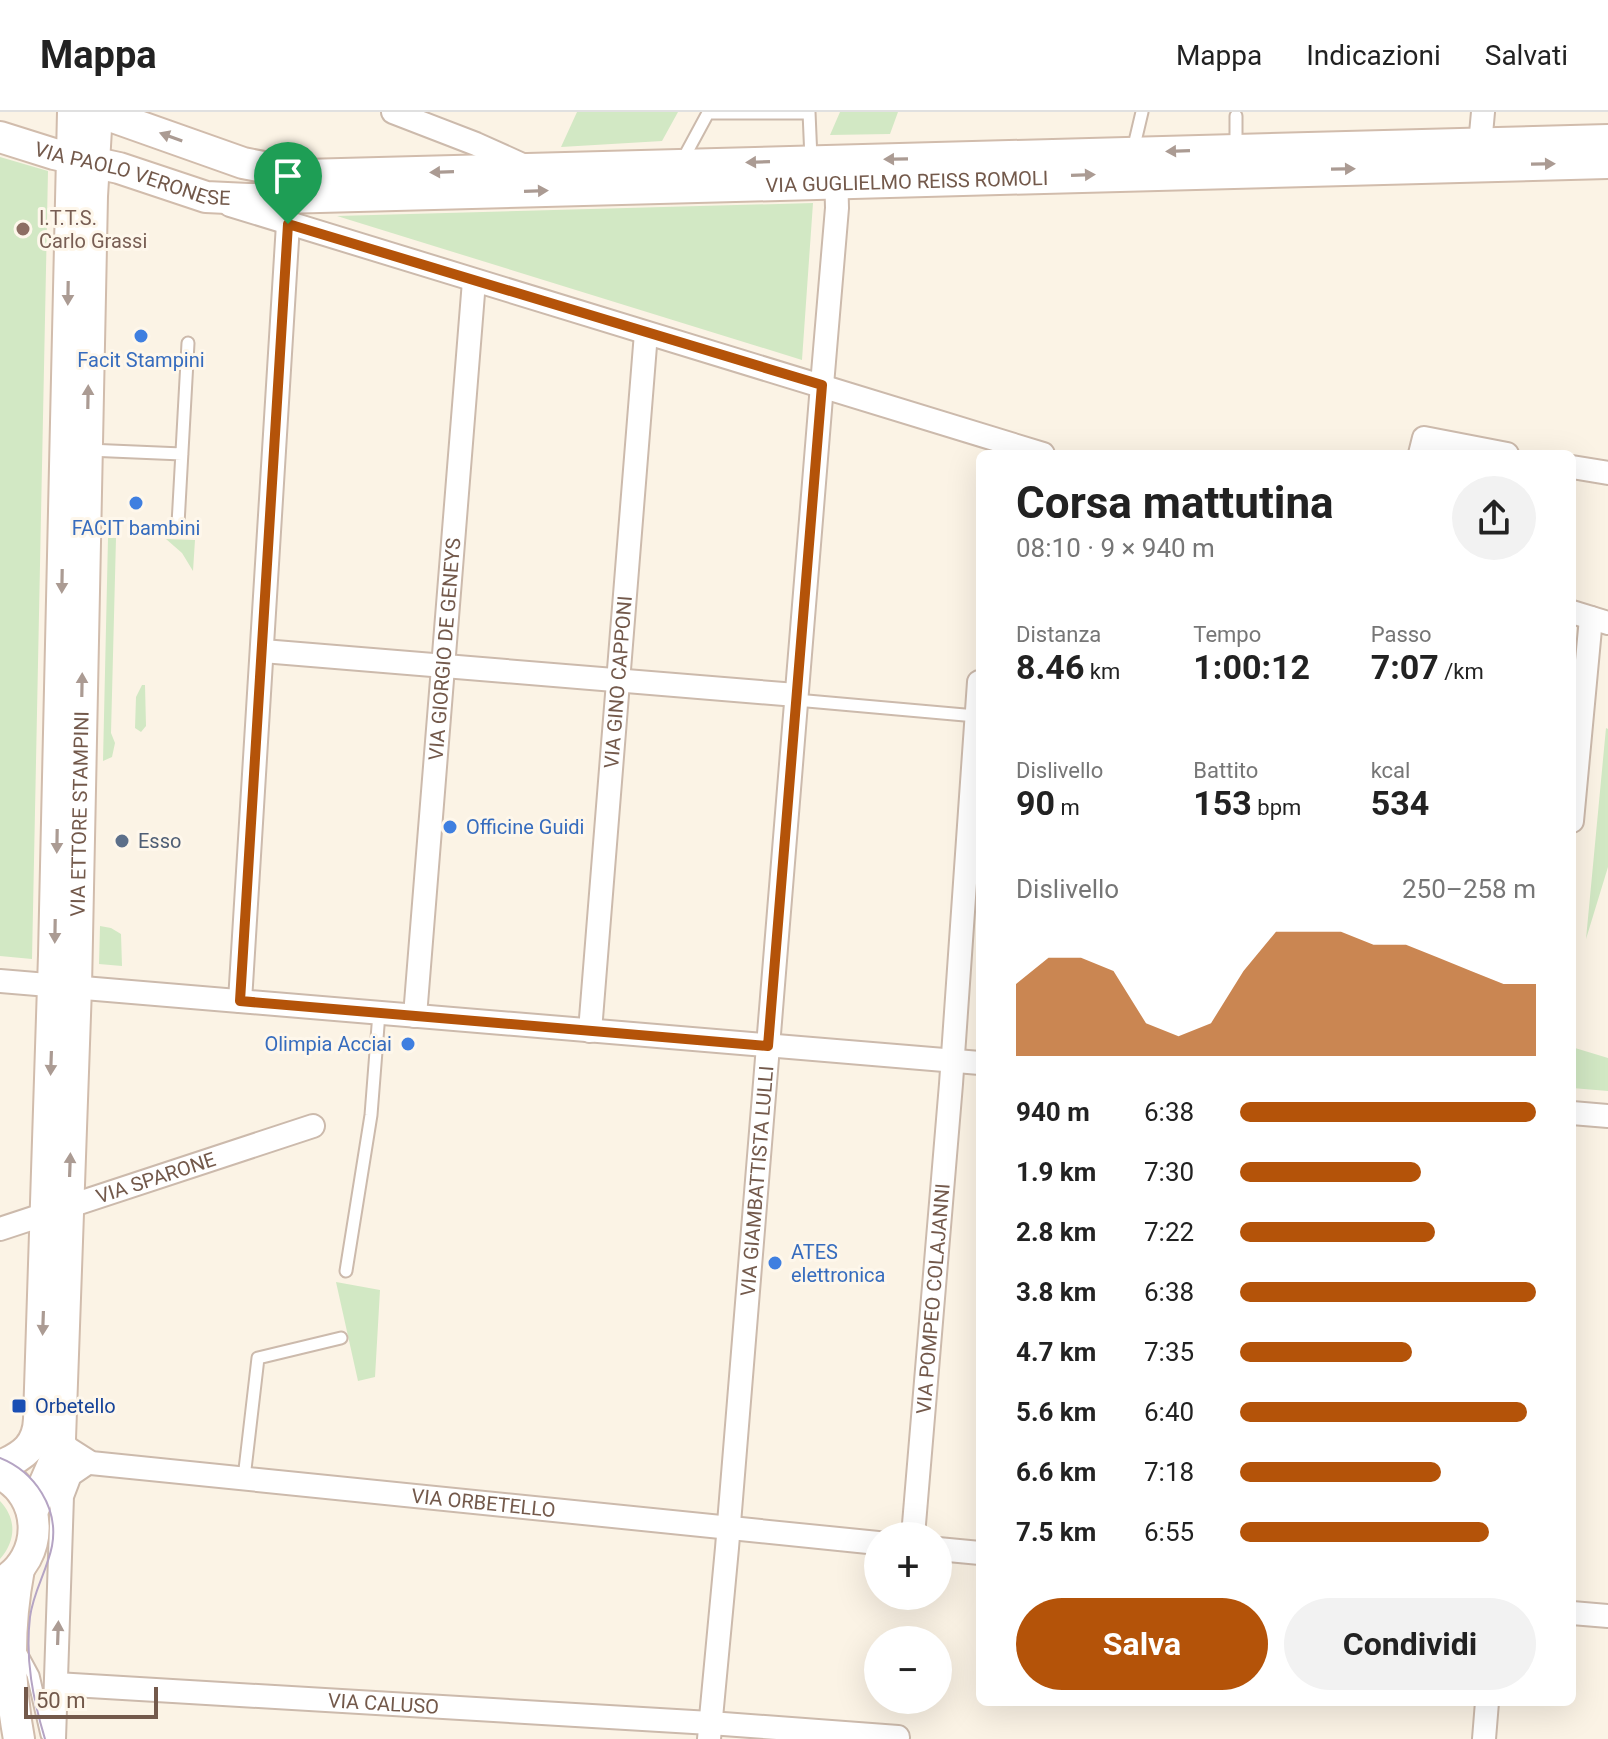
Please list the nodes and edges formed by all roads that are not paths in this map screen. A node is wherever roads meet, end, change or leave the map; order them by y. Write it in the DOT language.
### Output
graph roads {
  1 [pos="73,112"];
  2 [pos="98,112"];
  3 [pos="393,112"];
  4 [pos="809,112"];
  5 [pos="1142,112"];
  6 [pos="1483,112"];
  7 [pos="1236,116"];
  8 [pos="0,137"];
  9 [pos="1608,140"];
  10 [pos="1479,154"];
  11 [pos="1237,160"];
  12 [pos="83,161"];
  13 [pos="1131,163"];
  14 [pos="1608,163"];
  15 [pos="680,165"];
  16 [pos="828,168"];
  17 [pos="531,169"];
  18 [pos="206,197"];
  19 [pos="288,224"];
  20 [pos="474,281"];
  21 [pos="646,333"];
  22 [pos="188,343"];
  23 [pos="822,385"];
  24 [pos="87,450"];
  25 [pos="1030,450"];
  26 [pos="1421,450"];
  27 [pos="1486,450"];
  28 [pos="182,454"];
  29 [pos="1576,468"];
  30 [pos="1608,473"];
  31 [pos="178,524"];
  32 [pos="1590,618"];
  33 [pos="263,651"];
  34 [pos="444,665"];
  35 [pos="618,680"];
  36 [pos="796,698"];
  37 [pos="976,716"];
  38 [pos="1576,776"];
  39 [pos="0,981"];
  40 [pos="64,986"];
  41 [pos="240,1001"];
  42 [pos="379,1013"];
  43 [pos="415,1016"];
  44 [pos="590,1031"];
  45 [pos="768,1046"];
  46 [pos="952,1061"];
  47 [pos="976,1063"];
  48 [pos="1576,1113"];
  49 [pos="1608,1116"];
  50 [pos="313,1126"];
  51 [pos="57,1210"];
  52 [pos="0,1229"];
  53 [pos="346,1271"];
  54 [pos="341,1338"];
  55 [pos="60,1439"];
  56 [pos="89,1462"];
  57 [pos="0,1466"];
  58 [pos="0,1474"];
  59 [pos="244,1478"];
  60 [pos="32,1512"];
  61 [pos="914,1522"];
  62 [pos="728,1528"];
  63 [pos="864,1542"];
  64 [pos="952,1550"];
  65 [pos="976,1553"];
  66 [pos="9,1576"];
  67 [pos="1576,1613"];
  68 [pos="1608,1616"];
  69 [pos="10,1634"];
  70 [pos="56,1684"];
  71 [pos="1487,1706"];
  72 [pos="709,1731"];
  73 [pos="898,1738"];
  74 [pos="19,1739"];
  75 [pos="51,1739"];
  76 [pos="1484,1739"];
  1 -- 12 [label="main road, VIA ETTORE STAMPINI"];
  2 -- 12 [label="main road, VIA ETTORE STAMPINI"];
  17 -- 2 [label="main road, VIA GUGLIELMO REISS ROMOLI, one-way"];
  3 -- 17 [label="street"];
  4 -- 15 [label="lane"];
  4 -- 16 [label="lane"];
  5 -- 13 [label="lane"];
  6 -- 10 [label="street"];
  7 -- 11 [label="lane"];
  8 -- 12 [label="main road, VIA PAOLO VERONESE"];
  9 -- 10 [label="main road, VIA GUGLIELMO REISS ROMOLI"];
  10 -- 11 [label="main road, VIA GUGLIELMO REISS ROMOLI"];
  10 -- 14 [label="main road, VIA GUGLIELMO REISS ROMOLI, one-way"];
  11 -- 13 [label="main road, VIA GUGLIELMO REISS ROMOLI"];
  12 -- 18 [label="main road, VIA PAOLO VERONESE"];
  24 -- 12 [label="main road, VIA ETTORE STAMPINI, one-way"];
  12 -- 40 [label="main road, VIA ETTORE STAMPINI, one-way"];
  13 -- 16 [label="main road, VIA GUGLIELMO REISS ROMOLI"];
  16 -- 15 [label="main road, VIA GUGLIELMO REISS ROMOLI, one-way"];
  15 -- 17 [label="main road, VIA GUGLIELMO REISS ROMOLI"];
  18 -- 16 [label="main road, VIA GUGLIELMO REISS ROMOLI, one-way"];
  16 -- 23 [label="street, VIA GIAMBATTISTA LULLI"];
  18 -- 19 [label="street, VIA PAOLO VERONESE"];
  19 -- 20 [label="street, VIA PAOLO VERONESE"];
  19 -- 33 [label="street"];
  20 -- 21 [label="street, VIA PAOLO VERONESE"];
  20 -- 34 [label="street, VIA GIORGIO DE GENEYS"];
  21 -- 23 [label="street, VIA PAOLO VERONESE"];
  21 -- 35 [label="street, VIA GINO CAPPONI"];
  22 -- 28 [label="lane"];
  23 -- 25 [label="street, VIA PAOLO VERONESE"];
  23 -- 36 [label="street, VIA GIAMBATTISTA LULLI"];
  24 -- 28 [label="lane"];
  40 -- 24 [label="main road, VIA ETTORE STAMPINI, one-way"];
  26 -- 27 [label="street"];
  28 -- 31 [label="lane"];
  29 -- 30 [label="street"];
  32 -- 38 [label="street"];
  33 -- 34 [label="street"];
  33 -- 41 [label="street"];
  34 -- 35 [label="street"];
  34 -- 43 [label="street, VIA GIORGIO DE GENEYS"];
  35 -- 36 [label="street"];
  35 -- 44 [label="street, VIA GINO CAPPONI"];
  36 -- 37 [label="lane"];
  36 -- 45 [label="street, VIA GIAMBATTISTA LULLI"];
  37 -- 46 [label="street, VIA POMPEO COLAJANNI"];
  39 -- 40 [label="street"];
  40 -- 41 [label="street"];
  40 -- 51 [label="main road, VIA ETTORE STAMPINI"];
  41 -- 42 [label="street"];
  42 -- 43 [label="street"];
  42 -- 53 [label="lane"];
  43 -- 44 [label="street"];
  44 -- 45 [label="street"];
  45 -- 46 [label="street"];
  45 -- 62 [label="street, VIA GIAMBATTISTA LULLI"];
  46 -- 47 [label="street"];
  46 -- 61 [label="street, VIA POMPEO COLAJANNI"];
  48 -- 49 [label="street"];
  50 -- 51 [label="street, VIA SPARONE"];
  51 -- 52 [label="street, VIA SPARONE"];
  51 -- 55 [label="main road, VIA ETTORE STAMPINI"];
  51 -- 57 [label="main road, VIA ETTORE STAMPINI, one-way"];
  54 -- 59 [label="lane"];
  55 -- 56 [label="street"];
  55 -- 60 [label="main road, VIA ETTORE STAMPINI"];
  56 -- 59 [label="street, VIA ORBETELLO"];
  70 -- 56 [label="street, one-way"];
  58 -- 60 [label="main road"];
  59 -- 62 [label="street, VIA ORBETELLO"];
  60 -- 66 [label="main road, VIA ETTORE STAMPINI"];
  62 -- 63 [label="street, VIA ORBETELLO"];
  62 -- 72 [label="street, VIA GIAMBATTISTA LULLI"];
  64 -- 65 [label="street"];
  66 -- 69 [label="main road, VIA ETTORE STAMPINI"];
  67 -- 68 [label="street"];
  69 -- 74 [label="main road, VIA ETTORE STAMPINI"];
  69 -- 75 [label="lane"];
  70 -- 72 [label="street, VIA CALUSO"];
  70 -- 75 [label="street"];
  71 -- 76 [label="street"];
  72 -- 73 [label="street"];
}
